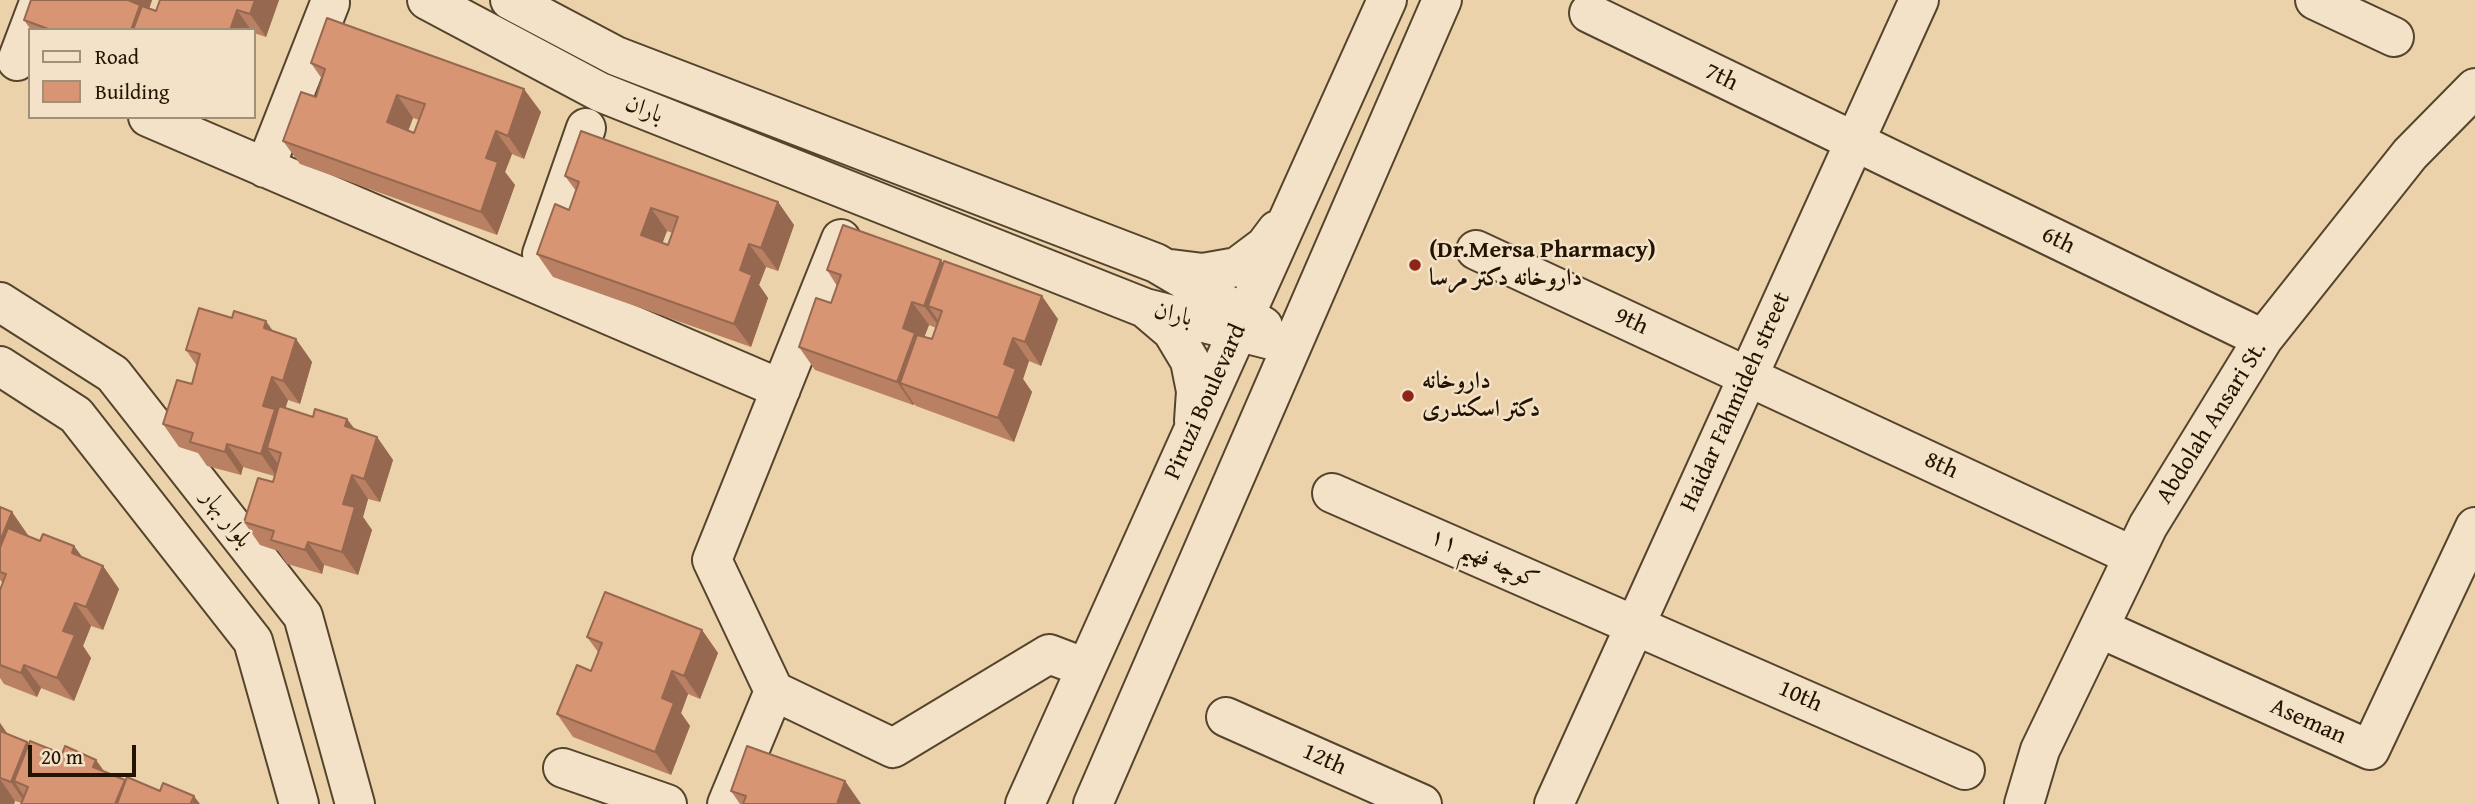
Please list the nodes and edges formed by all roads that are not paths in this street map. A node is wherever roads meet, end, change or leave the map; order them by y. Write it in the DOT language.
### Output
graph roads {
  1 [pos="40,0"];
  2 [pos="427,0"];
  3 [pos="510,0"];
  4 [pos="1387,0"];
  5 [pos="1442,0"];
  6 [pos="1919,0"];
  7 [pos="2315,0"];
  8 [pos="330,4"];
  9 [pos="1589,13"];
  10 [pos="29,28"];
  11 [pos="28,30"];
  12 [pos="2394,37"];
  13 [pos="16,61"];
  14 [pos="2475,88"];
  15 [pos="153,119"];
  16 [pos="586,128"];
  17 [pos="1854,142"];
  18 [pos="265,168"];
  19 [pos="1295,206"];
  20 [pos="841,239"];
  21 [pos="1476,250"];
  22 [pos="1166,268"];
  23 [pos="532,282"];
  24 [pos="0,302"];
  25 [pos="1145,308"];
  26 [pos="1242,323"];
  27 [pos="2263,339"];
  28 [pos="1291,345"];
  29 [pos="0,366"];
  30 [pos="1748,376"];
  31 [pos="781,389"];
  32 [pos="1193,432"];
  33 [pos="1332,493"];
  34 [pos="2475,527"];
  35 [pos="2133,556"];
  36 [pos="1635,625"];
  37 [pos="2099,628"];
  38 [pos="1086,668"];
  39 [pos="774,691"];
  40 [pos="1226,717"];
  41 [pos="563,768"];
  42 [pos="1965,770"];
  43 [pos="299,804"];
  44 [pos="355,804"];
  45 [pos="667,804"];
  46 [pos="727,804"];
  47 [pos="1025,804"];
  48 [pos="1093,804"];
  49 [pos="1422,804"];
  50 [pos="1553,804"];
  51 [pos="2024,804"];
  1 -- 10 [label="street"];
  2 -- 25 [label="street, باران"];
  3 -- 22 [label="street, باران"];
  4 -- 19 [label="street, Piruzi Boulevard"];
  5 -- 28 [label="street"];
  6 -- 17 [label="street, Haidar Fahmideh street"];
  7 -- 12 [label="street"];
  8 -- 18 [label="street"];
  9 -- 17 [label="street, 7th"];
  11 -- 13 [label="street"];
  14 -- 27 [label="street, Abdolah Ansari St."];
  15 -- 18 [label="street"];
  16 -- 23 [label="street"];
  17 -- 27 [label="street, 6th"];
  17 -- 30 [label="street, Haidar Fahmideh street"];
  18 -- 23 [label="street"];
  19 -- 22 [label="street"];
  19 -- 26 [label="street, Piruzi Boulevard"];
  20 -- 31 [label="street"];
  21 -- 30 [label="street, 9th"];
  22 -- 26 [label="street, باران"];
  23 -- 31 [label="street"];
  24 -- 44 [label="street, بلوار بهار"];
  25 -- 26 [label="street, باران"];
  25 -- 32 [label="street"];
  26 -- 28 [label="street, باران"];
  26 -- 32 [label="street, Piruzi Boulevard"];
  27 -- 35 [label="street, Abdolah Ansari St."];
  28 -- 48 [label="street"];
  29 -- 43 [label="street"];
  30 -- 35 [label="street, 8th"];
  30 -- 36 [label="street, Haidar Fahmideh street"];
  31 -- 39 [label="street"];
  32 -- 38 [label="street, Piruzi Boulevard"];
  33 -- 36 [label="street, کوچه فهیم ۱۱"];
  34 -- 37 [label="street, Aseman"];
  35 -- 37 [label="street, Abdolah Ansari St."];
  36 -- 42 [label="street, 10th"];
  36 -- 50 [label="street, Haidar Fahmideh street"];
  37 -- 51 [label="street, Abdolah Ansari St."];
  38 -- 39 [label="street"];
  38 -- 47 [label="street, Piruzi Boulevard"];
  39 -- 46 [label="street"];
  40 -- 49 [label="street, 12th"];
  41 -- 45 [label="street"];
}
